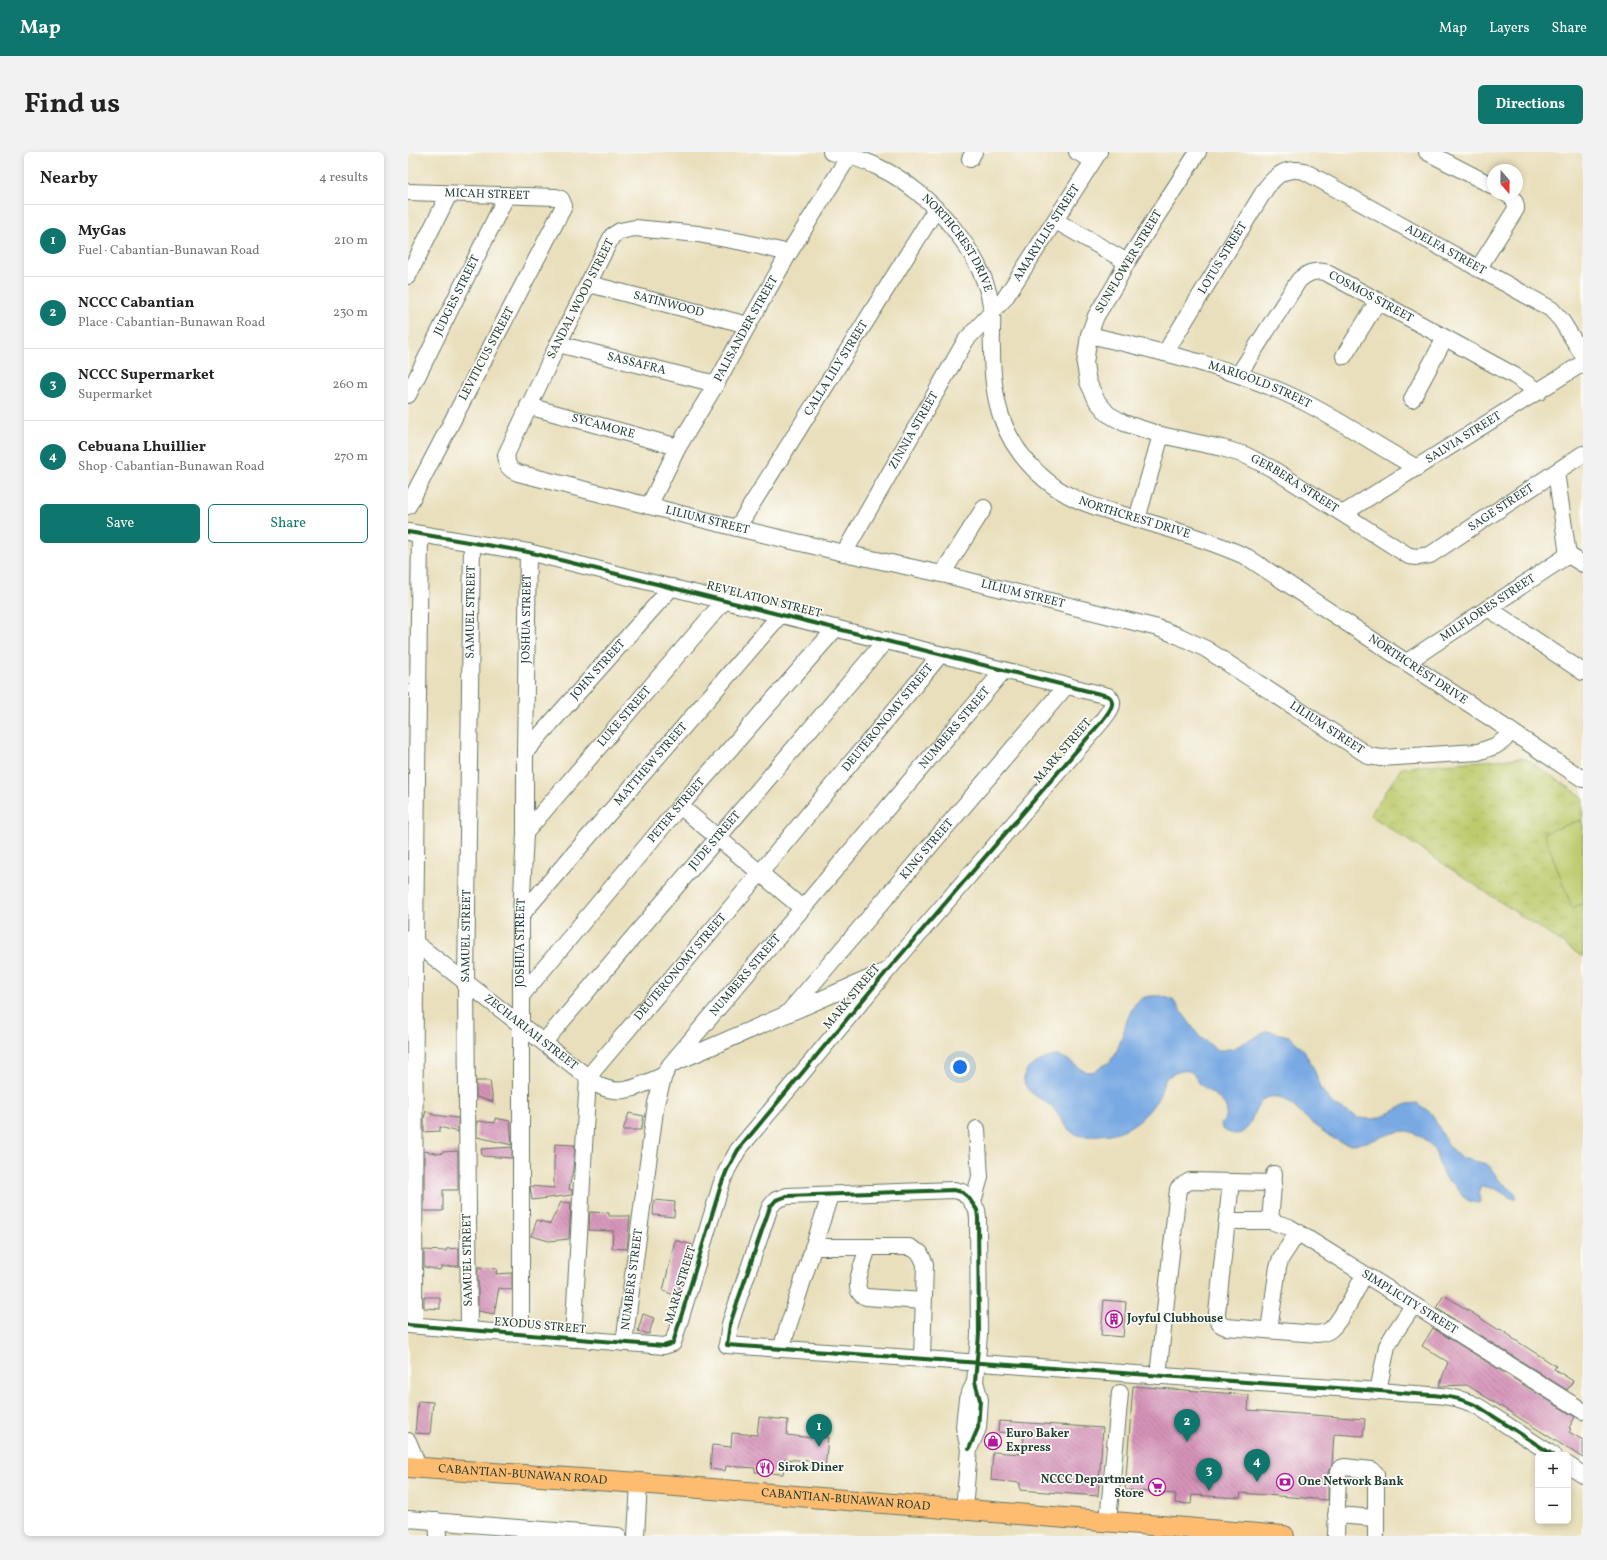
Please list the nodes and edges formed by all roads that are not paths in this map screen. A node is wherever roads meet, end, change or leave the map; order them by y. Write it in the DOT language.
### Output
graph roads {
  1 [pos="832,152"];
  2 [pos="1077,152"];
  3 [pos="1198,152"];
  4 [pos="1427,152"];
  5 [pos="849,156"];
  6 [pos="1096,156"];
  7 [pos="1288,170"];
  8 [pos="1487,183"];
  9 [pos="408,192"];
  10 [pos="449,194"];
  11 [pos="507,195"];
  12 [pos="1514,200"];
  13 [pos="563,202"];
  14 [pos="936,209"];
  15 [pos="1056,221"];
  16 [pos="789,253"];
  17 [pos="1127,262"];
  18 [pos="1478,269"];
  19 [pos="408,276"];
  20 [pos="589,284"];
  21 [pos="1378,300"];
  22 [pos="992,313"];
  23 [pos="748,325"];
  24 [pos="1089,335"];
  25 [pos="1445,338"];
  26 [pos="558,344"];
  27 [pos="1164,353"];
  28 [pos="1583,355"];
  29 [pos="1344,356"];
  30 [pos="1583,363"];
  31 [pos="1239,374"];
  32 [pos="716,384"];
  33 [pos="1539,392"];
  34 [pos="408,395"];
  35 [pos="1412,399"];
  36 [pos="528,406"];
  37 [pos="1162,435"];
  38 [pos="678,447"];
  39 [pos="1583,454"];
  40 [pos="507,461"];
  41 [pos="1417,468"];
  42 [pos="1556,472"];
  43 [pos="408,506"];
  44 [pos="649,506"];
  45 [pos="984,508"];
  46 [pos="1344,514"];
  47 [pos="1137,519"];
  48 [pos="737,528"];
  49 [pos="414,533"];
  50 [pos="472,543"];
  51 [pos="528,552"];
  52 [pos="844,553"];
  53 [pos="1568,555"];
  54 [pos="1417,557"];
  55 [pos="1583,564"];
  56 [pos="942,574"];
  57 [pos="672,587"];
  58 [pos="725,600"];
  59 [pos="1488,608"];
  60 [pos="781,614"];
  61 [pos="836,628"];
  62 [pos="886,640"];
  63 [pos="940,655"];
  64 [pos="1407,662"];
  65 [pos="1004,670"];
  66 [pos="1583,672"];
  67 [pos="1067,685"];
  68 [pos="1112,699"];
  69 [pos="1511,731"];
  70 [pos="525,752"];
  71 [pos="1583,779"];
  72 [pos="680,806"];
  73 [pos="525,833"];
  74 [pos="718,838"];
  75 [pos="760,873"];
  76 [pos="802,908"];
  77 [pos="521,915"];
  78 [pos="411,940"];
  79 [pos="887,971"];
  80 [pos="466,982"];
  81 [pos="521,996"];
  82 [pos="788,1014"];
  83 [pos="521,1025"];
  84 [pos="544,1042"];
  85 [pos="667,1070"];
  86 [pos="588,1077"];
  87 [pos="976,1130"];
  88 [pos="1231,1182"];
  89 [pos="830,1195"];
  90 [pos="973,1202"];
  91 [pos="1227,1221"];
  92 [pos="1270,1221"];
  93 [pos="1298,1232"];
  94 [pos="813,1247"];
  95 [pos="868,1247"];
  96 [pos="1364,1276"];
  97 [pos="924,1301"];
  98 [pos="1413,1306"];
  99 [pos="411,1325"];
  100 [pos="469,1330"];
  101 [pos="1269,1330"];
  102 [pos="521,1334"];
  103 [pos="573,1339"];
  104 [pos="624,1343"];
  105 [pos="670,1345"];
  106 [pos="781,1349"];
  107 [pos="922,1358"];
  108 [pos="976,1362"];
  109 [pos="1158,1376"];
  110 [pos="1378,1391"];
  111 [pos="1120,1393"];
  112 [pos="1583,1411"];
  113 [pos="408,1441"];
  114 [pos="1548,1452"];
  115 [pos="413,1467"];
  116 [pos="1571,1467"];
  117 [pos="1583,1475"];
  118 [pos="639,1483"];
  119 [pos="964,1510"];
  120 [pos="1336,1515"];
  121 [pos="1376,1518"];
  122 [pos="408,1519"];
  123 [pos="1108,1520"];
  124 [pos="437,1529"];
  125 [pos="485,1531"];
  126 [pos="533,1532"];
  127 [pos="581,1534"];
  128 [pos="618,1536"];
  129 [pos="636,1536"];
  130 [pos="1284,1536"];
  131 [pos="1336,1536"];
  132 [pos="1376,1536"];
  1 -- 5 [label="street, NORTHCREST DRIVE"];
  2 -- 6 [label="street"];
  3 -- 17 [label="street, SUNFLOWER STREET"];
  4 -- 8 [label="street"];
  5 -- 14 [label="street, NORTHCREST DRIVE"];
  5 -- 16 [label="street, PALISANDER STREET"];
  6 -- 15 [label="street, AMARYLLIS STREET"];
  7 -- 18 [label="street, ADELFA STREET"];
  7 -- 27 [label="street, LOTUS STREET"];
  9 -- 10 [label="street, MICAH STREET"];
  10 -- 11 [label="street, MICAH STREET"];
  10 -- 19 [label="street"];
  11 -- 13 [label="street, MICAH STREET"];
  11 -- 34 [label="street, JUDGES STREET"];
  12 -- 18 [label="street"];
  13 -- 43 [label="street, LEVITICUS STREET"];
  14 -- 22 [label="street, NORTHCREST DRIVE"];
  14 -- 48 [label="street, CALLA LILY STREET"];
  15 -- 17 [label="street"];
  15 -- 22 [label="street, AMARYLLIS STREET"];
  16 -- 20 [label="street, SANDAL WOOD STREET"];
  16 -- 23 [label="street, PALISANDER STREET"];
  17 -- 24 [label="street, SUNFLOWER STREET"];
  18 -- 28 [label="street, ADELFA STREET"];
  20 -- 23 [label="street, SATINWOOD"];
  20 -- 26 [label="street, SANDAL WOOD STREET"];
  21 -- 25 [label="street, COSMOS STREET"];
  21 -- 29 [label="street"];
  21 -- 31 [label="street, COSMOS STREET"];
  22 -- 47 [label="street, NORTHCREST DRIVE"];
  22 -- 52 [label="street, ZINNIA STREET"];
  23 -- 32 [label="street, PALISANDER STREET"];
  24 -- 27 [label="street, MARIGOLD STREET"];
  24 -- 37 [label="street, SUNFLOWER STREET"];
  25 -- 33 [label="street, COSMOS STREET"];
  25 -- 35 [label="street"];
  26 -- 32 [label="street, SASSAFRA"];
  26 -- 36 [label="street, SANDAL WOOD STREET"];
  27 -- 31 [label="street, MARIGOLD STREET"];
  30 -- 33 [label="street, SALVIA STREET"];
  31 -- 41 [label="street, MARIGOLD STREET"];
  32 -- 38 [label="street, PALISANDER STREET"];
  33 -- 41 [label="street, SALVIA STREET"];
  36 -- 38 [label="street, SYCAMORE"];
  36 -- 40 [label="street, SANDAL WOOD STREET"];
  37 -- 46 [label="street, GERBERA STREET"];
  37 -- 47 [label="street"];
  38 -- 44 [label="street, PALISANDER STREET"];
  39 -- 42 [label="street, SAGE STREET"];
  40 -- 44 [label="street, LILIUM STREET"];
  41 -- 46 [label="street, SALVIA STREET"];
  42 -- 53 [label="street"];
  42 -- 54 [label="street, SAGE STREET"];
  44 -- 48 [label="street, LILIUM STREET"];
  45 -- 56 [label="street"];
  46 -- 54 [label="street, GERBERA STREET"];
  47 -- 64 [label="street, NORTHCREST DRIVE"];
  48 -- 52 [label="street, LILIUM STREET"];
  49 -- 50 [label="street, REVELATION STREET"];
  49 -- 78 [label="street"];
  50 -- 51 [label="street, REVELATION STREET"];
  50 -- 80 [label="street, SAMUEL STREET"];
  51 -- 57 [label="street, REVELATION STREET"];
  51 -- 70 [label="street, JOSHUA STREET"];
  52 -- 56 [label="street, LILIUM STREET"];
  53 -- 55 [label="street"];
  53 -- 59 [label="street, MILFLORES STREET"];
  56 -- 69 [label="street, LILIUM STREET"];
  57 -- 58 [label="street, REVELATION STREET"];
  57 -- 70 [label="street, JOHN STREET"];
  58 -- 60 [label="street, REVELATION STREET"];
  58 -- 73 [label="street, LUKE STREET"];
  59 -- 64 [label="street, MILFLORES STREET"];
  59 -- 66 [label="street"];
  60 -- 61 [label="street, REVELATION STREET"];
  60 -- 77 [label="street, MATTHEW STREET"];
  61 -- 62 [label="street, REVELATION STREET"];
  61 -- 72 [label="street, PETER STREET"];
  62 -- 63 [label="street, REVELATION STREET"];
  62 -- 74 [label="street, JUDE STREET"];
  63 -- 65 [label="street, REVELATION STREET"];
  63 -- 75 [label="street, DEUTERONOMY STREET"];
  64 -- 69 [label="street, NORTHCREST DRIVE"];
  65 -- 67 [label="street, REVELATION STREET"];
  65 -- 76 [label="street, NUMBERS STREET"];
  67 -- 68 [label="street, REVELATION STREET"];
  67 -- 82 [label="street, KING STREET"];
  68 -- 79 [label="street, MARK STREET"];
  69 -- 71 [label="street, NORTHCREST DRIVE"];
  70 -- 73 [label="street, JOSHUA STREET"];
  72 -- 74 [label="street"];
  72 -- 81 [label="street, PETER STREET"];
  73 -- 77 [label="street, JOSHUA STREET"];
  74 -- 75 [label="street"];
  74 -- 84 [label="street, JUDE STREET"];
  75 -- 76 [label="street"];
  75 -- 86 [label="street, DEUTERONOMY STREET"];
  76 -- 85 [label="street, NUMBERS STREET"];
  77 -- 81 [label="street, JOSHUA STREET"];
  78 -- 80 [label="street, ZECHARIAH STREET"];
  78 -- 99 [label="street"];
  79 -- 82 [label="street, ZECHARIAH STREET"];
  79 -- 105 [label="street, MARK STREET"];
  80 -- 83 [label="street, ZECHARIAH STREET"];
  80 -- 100 [label="street, SAMUEL STREET"];
  81 -- 83 [label="street, JOSHUA STREET"];
  82 -- 85 [label="street, ZECHARIAH STREET"];
  83 -- 84 [label="street, ZECHARIAH STREET"];
  83 -- 102 [label="street, JOSHUA STREET"];
  84 -- 86 [label="street, ZECHARIAH STREET"];
  85 -- 86 [label="street, ZECHARIAH STREET"];
  85 -- 104 [label="street, NUMBERS STREET"];
  86 -- 103 [label="street"];
  87 -- 90 [label="street"];
  88 -- 91 [label="street"];
  88 -- 92 [label="street"];
  88 -- 109 [label="street"];
  89 -- 90 [label="street"];
  89 -- 94 [label="street"];
  89 -- 106 [label="street"];
  90 -- 108 [label="street"];
  91 -- 92 [label="street, SIMPLICITY STREET"];
  91 -- 101 [label="street"];
  92 -- 93 [label="street, SIMPLICITY STREET"];
  93 -- 96 [label="street, SIMPLICITY STREET"];
  93 -- 101 [label="street"];
  94 -- 95 [label="street"];
  94 -- 106 [label="street"];
  95 -- 97 [label="street"];
  95 -- 97 [label="street"];
  96 -- 98 [label="street, SIMPLICITY STREET"];
  96 -- 101 [label="street"];
  97 -- 107 [label="street"];
  98 -- 110 [label="street"];
  98 -- 112 [label="street, SIMPLICITY STREET"];
  99 -- 100 [label="street, EXODUS STREET"];
  100 -- 102 [label="street, EXODUS STREET"];
  102 -- 103 [label="street, EXODUS STREET"];
  103 -- 104 [label="street, EXODUS STREET"];
  104 -- 105 [label="street, EXODUS STREET"];
  106 -- 107 [label="street"];
  107 -- 108 [label="street"];
  108 -- 109 [label="street"];
  108 -- 119 [label="street"];
  109 -- 110 [label="street"];
  110 -- 114 [label="street"];
  111 -- 123 [label="street"];
  113 -- 115 [label="street"];
  115 -- 118 [label="main road, CABANTIAN-BUNAWAN ROAD"];
  116 -- 117 [label="street"];
  118 -- 119 [label="main road, CABANTIAN-BUNAWAN ROAD"];
  118 -- 129 [label="street"];
  119 -- 123 [label="main road, CABANTIAN-BUNAWAN ROAD"];
  120 -- 121 [label="street"];
  120 -- 121 [label="street"];
  120 -- 131 [label="street"];
  121 -- 132 [label="street"];
  122 -- 124 [label="street"];
  123 -- 130 [label="main road, CABANTIAN-BUNAWAN ROAD"];
  124 -- 125 [label="street"];
  125 -- 126 [label="street"];
  126 -- 127 [label="street"];
  127 -- 128 [label="street"];
}
